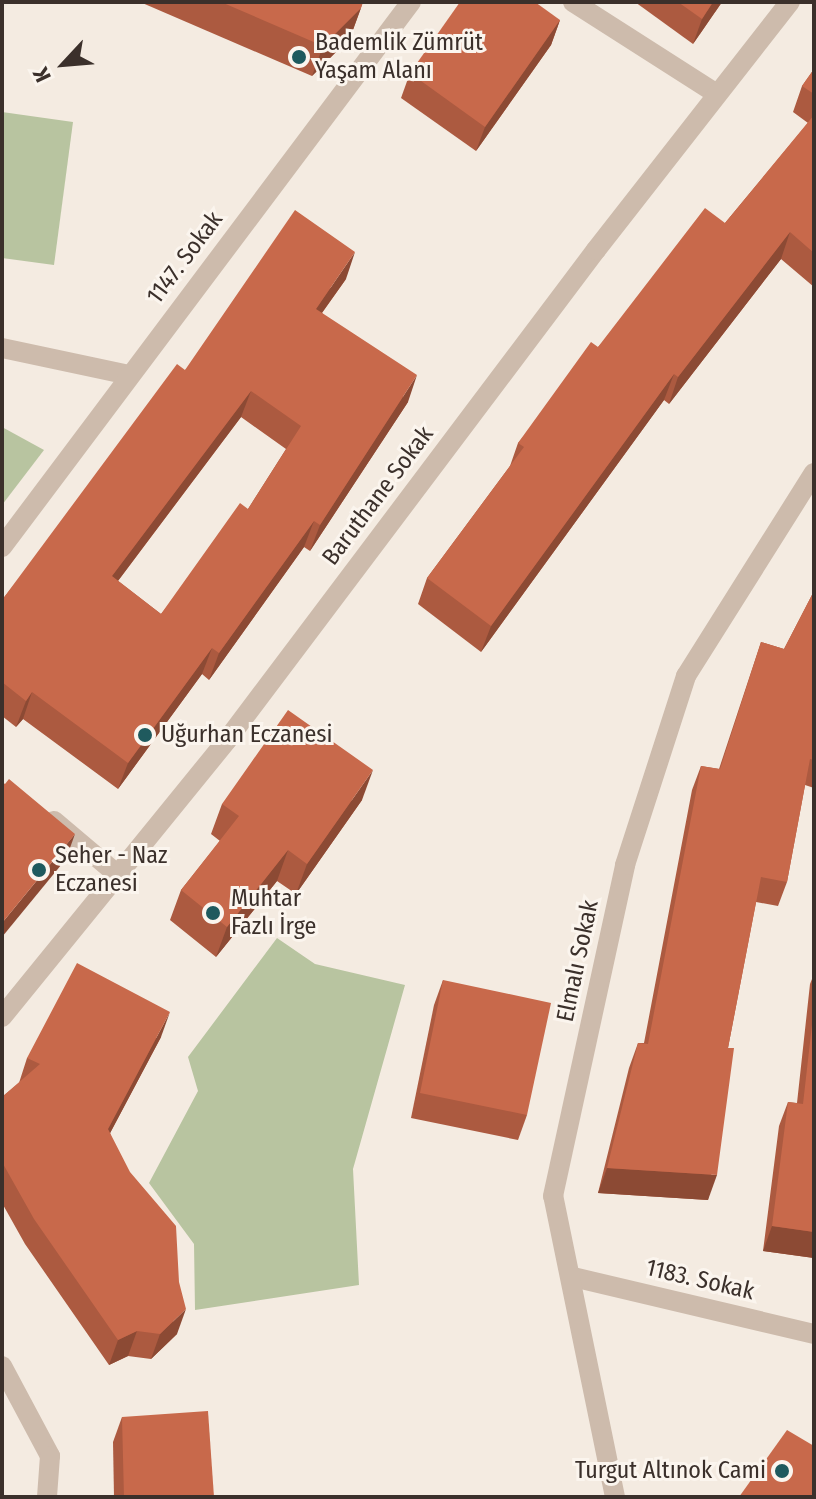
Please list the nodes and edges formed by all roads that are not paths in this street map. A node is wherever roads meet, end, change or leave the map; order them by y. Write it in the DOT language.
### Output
graph roads {
  1 [pos="411,2"];
  2 [pos="573,2"];
  3 [pos="790,2"];
  4 [pos="717,94"];
  5 [pos="2,348"];
  6 [pos="129,375"];
  7 [pos="814,473"];
  8 [pos="2,547"];
  9 [pos="37,807"];
  10 [pos="118,875"];
  11 [pos="2,1017"];
  12 [pos="573,1277"];
  13 [pos="814,1334"];
  14 [pos="2,1366"];
  15 [pos="47,1497"];
  16 [pos="615,1497"];
  1 -- 6 [label="street, 1147. Sokak"];
  2 -- 4 [label="street"];
  3 -- 4 [label="street, Baruthane Sokak"];
  4 -- 10 [label="street, Baruthane Sokak"];
  5 -- 6 [label="street"];
  6 -- 8 [label="street, 1147. Sokak"];
  7 -- 12 [label="street, Elmalı Sokak"];
  9 -- 10 [label="street"];
  10 -- 11 [label="street, Baruthane Sokak"];
  12 -- 13 [label="street, 1183. Sokak"];
  12 -- 16 [label="street, Elmalı Sokak"];
  14 -- 15 [label="street"];
}
